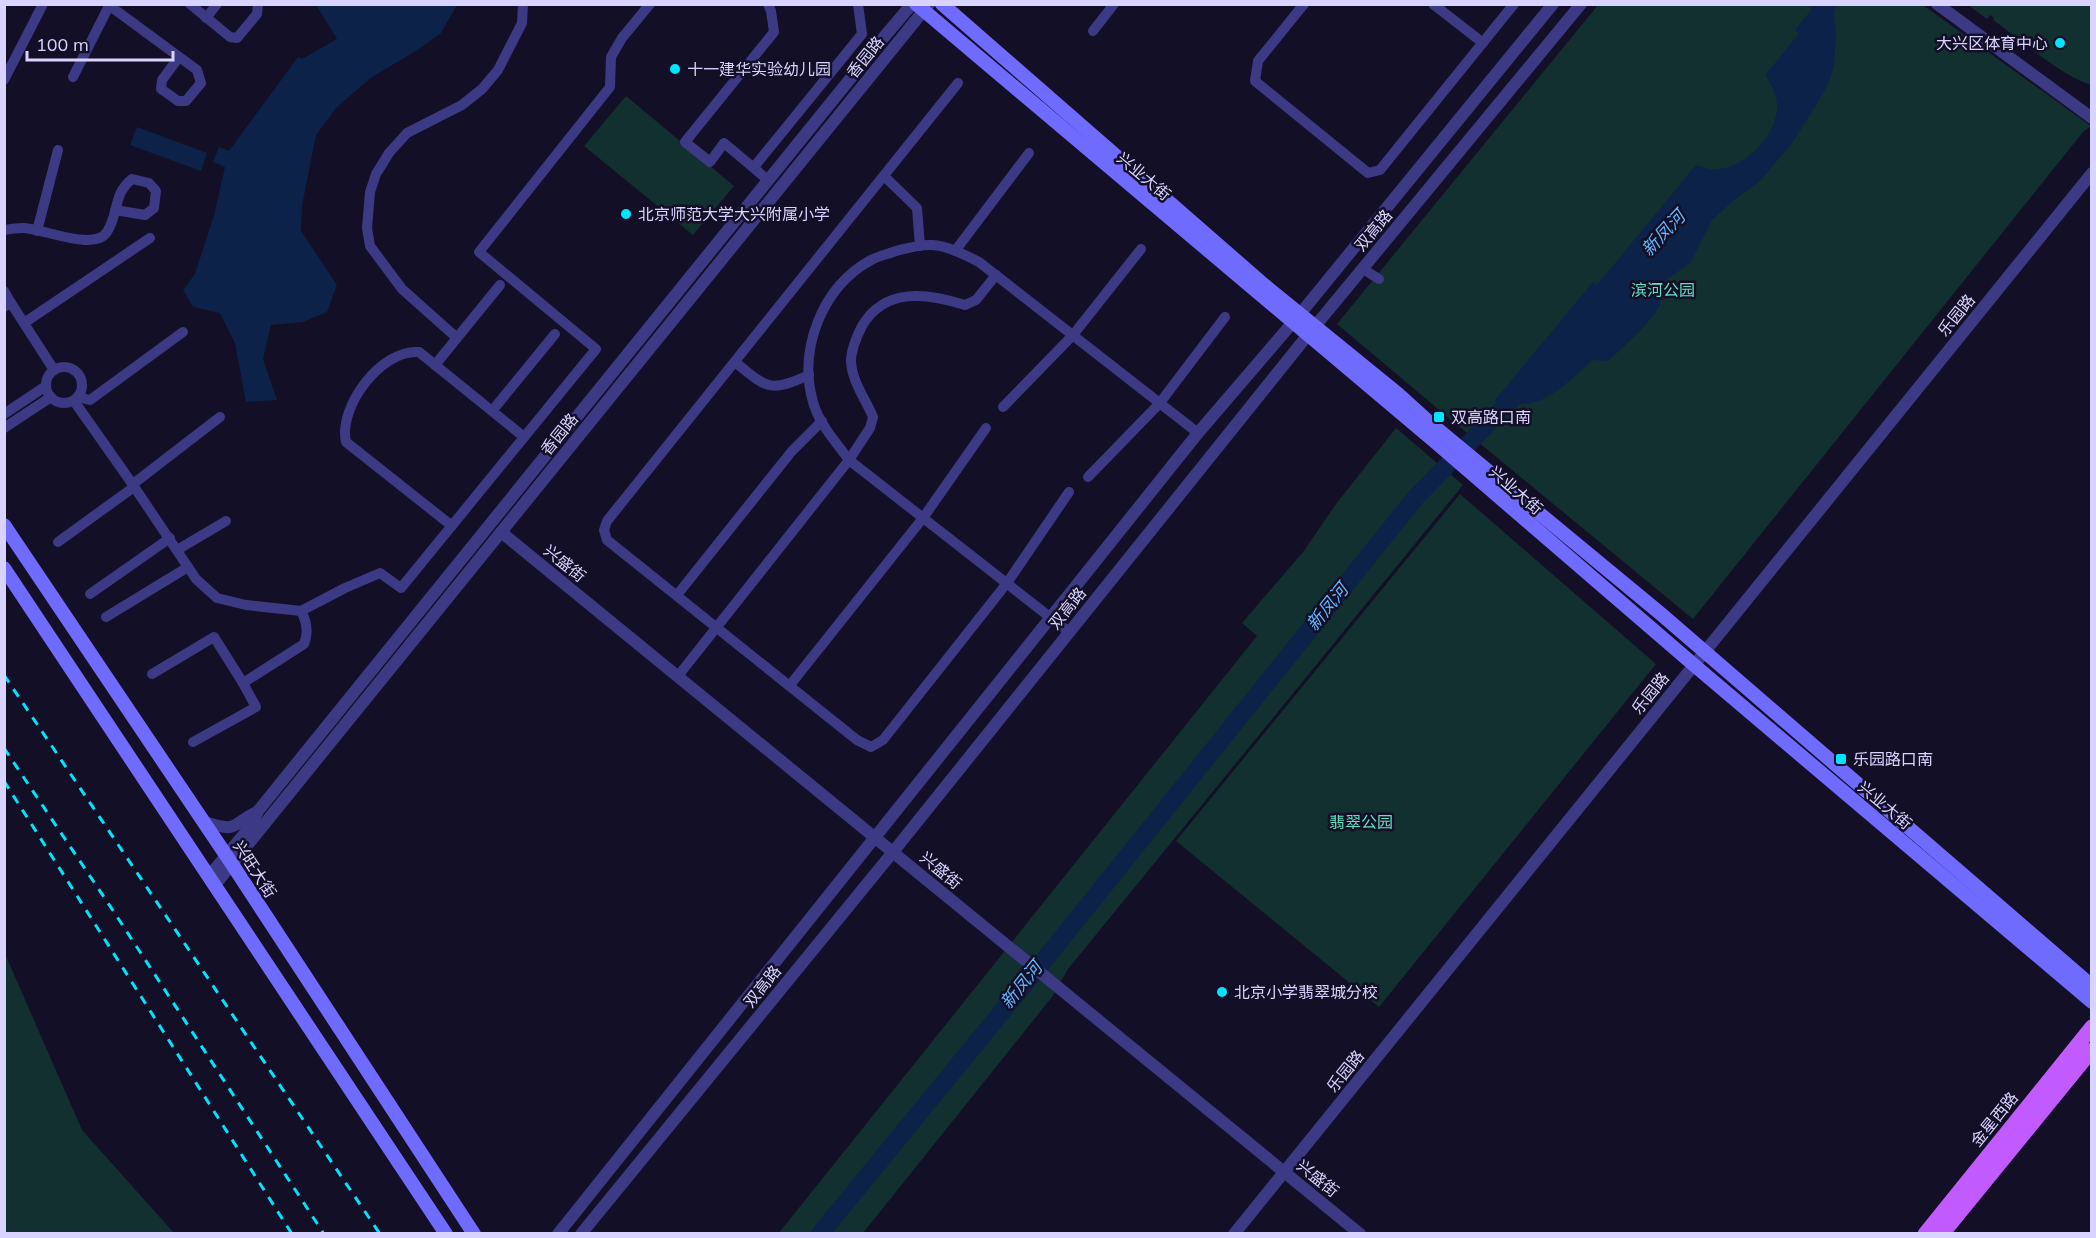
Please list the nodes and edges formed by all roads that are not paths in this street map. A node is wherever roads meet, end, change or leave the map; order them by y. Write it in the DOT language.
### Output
graph roads {
  1 [pos="43,4"];
  2 [pos="190,4"];
  3 [pos="217,4"];
  4 [pos="258,4"];
  5 [pos="523,4"];
  6 [pos="650,4"];
  7 [pos="768,4"];
  8 [pos="858,4"];
  9 [pos="942,4"];
  10 [pos="1114,4"];
  11 [pos="1305,4"];
  12 [pos="1433,4"];
  13 [pos="1514,4"];
  14 [pos="1552,4"];
  15 [pos="1581,4"];
  16 [pos="1937,4"];
  17 [pos="110,5"];
  18 [pos="920,6"];
  19 [pos="206,18"];
  20 [pos="1093,31"];
  21 [pos="1483,43"];
  22 [pos="179,57"];
  23 [pos="72,77"];
  24 [pos="4,80"];
  25 [pos="958,83"];
  26 [pos="2091,118"];
  27 [pos="58,150"];
  28 [pos="1029,153"];
  29 [pos="754,168"];
  30 [pos="2091,173"];
  31 [pos="884,176"];
  32 [pos="768,180"];
  33 [pos="115,210"];
  34 [pos="4,230"];
  35 [pos="37,231"];
  36 [pos="150,238"];
  37 [pos="920,246"];
  38 [pos="1141,249"];
  39 [pos="955,251"];
  40 [pos="1363,269"];
  41 [pos="996,275"];
  42 [pos="1379,279"];
  43 [pos="500,285"];
  44 [pos="4,291"];
  45 [pos="8,305"];
  46 [pos="1225,316"];
  47 [pos="1296,318"];
  48 [pos="24,323"];
  49 [pos="1311,331"];
  50 [pos="183,332"];
  51 [pos="555,334"];
  52 [pos="1073,335"];
  53 [pos="457,338"];
  54 [pos="735,362"];
  55 [pos="435,365"];
  56 [pos="54,370"];
  57 [pos="809,375"];
  58 [pos="46,386"];
  59 [pos="51,397"];
  60 [pos="76,399"];
  61 [pos="1160,404"];
  62 [pos="1003,407"];
  63 [pos="492,411"];
  64 [pos="4,414"];
  65 [pos="220,417"];
  66 [pos="822,421"];
  67 [pos="4,428"];
  68 [pos="986,428"];
  69 [pos="1198,433"];
  70 [pos="524,437"];
  71 [pos="849,460"];
  72 [pos="1469,463"];
  73 [pos="1088,477"];
  74 [pos="134,485"];
  75 [pos="1069,492"];
  76 [pos="924,518"];
  77 [pos="226,521"];
  78 [pos="4,525"];
  79 [pos="452,526"];
  80 [pos="501,532"];
  81 [pos="170,538"];
  82 [pos="58,542"];
  83 [pos="177,550"];
  84 [pos="188,567"];
  85 [pos="4,568"];
  86 [pos="1007,584"];
  87 [pos="90,594"];
  88 [pos="677,595"];
  89 [pos="301,611"];
  90 [pos="106,617"];
  91 [pos="1051,618"];
  92 [pos="717,627"];
  93 [pos="1069,632"];
  94 [pos="1704,652"];
  95 [pos="1694,665"];
  96 [pos="152,674"];
  97 [pos="678,676"];
  98 [pos="243,683"];
  99 [pos="790,685"];
  100 [pos="193,742"];
  101 [pos="258,811"];
  102 [pos="204,822"];
  103 [pos="876,838"];
  104 [pos="892,852"];
  105 [pos="229,860"];
  106 [pos="212,880"];
  107 [pos="2091,986"];
  108 [pos="2091,1002"];
  109 [pos="2091,1027"];
  110 [pos="2091,1050"];
  111 [pos="1285,1172"];
  112 [pos="588,1196"];
  113 [pos="446,1233"];
  114 [pos="474,1233"];
  115 [pos="548,1233"];
  116 [pos="558,1233"];
  117 [pos="581,1233"];
  118 [pos="1234,1233"];
  119 [pos="1360,1233"];
  120 [pos="1925,1233"];
  121 [pos="1942,1233"];
  1 -- 24 [label="street"];
  2 -- 19 [label="street"];
  3 -- 19 [label="street"];
  4 -- 19 [label="street"];
  5 -- 53 [label="street"];
  6 -- 70 [label="street"];
  7 -- 29 [label="street"];
  8 -- 29 [label="street"];
  9 -- 47 [label="main road, 兴业大街"];
  10 -- 20 [label="street"];
  11 -- 21 [label="street"];
  12 -- 21 [label="street"];
  13 -- 21 [label="street"];
  14 -- 47 [label="street, 双高路"];
  15 -- 40 [label="street, 双高路"];
  16 -- 26 [label="street"];
  17 -- 22 [label="street"];
  17 -- 23 [label="street"];
  18 -- 32 [label="street, 香园路"];
  18 -- 47 [label="main road, 兴业大街"];
  18 -- 80 [label="street, 香园路"];
  25 -- 31 [label="street"];
  27 -- 35 [label="street"];
  28 -- 39 [label="street"];
  29 -- 32 [label="street"];
  30 -- 94 [label="street, 乐园路"];
  31 -- 37 [label="street"];
  31 -- 54 [label="street"];
  32 -- 101 [label="street, 香园路"];
  33 -- 35 [label="street"];
  34 -- 35 [label="street"];
  36 -- 48 [label="street"];
  37 -- 39 [label="street"];
  37 -- 57 [label="street"];
  38 -- 52 [label="street"];
  39 -- 41 [label="street"];
  40 -- 42 [label="street"];
  40 -- 49 [label="street, 双高路"];
  41 -- 52 [label="street"];
  41 -- 71 [label="street"];
  43 -- 53 [label="street"];
  44 -- 45 [label="street"];
  45 -- 48 [label="street"];
  46 -- 61 [label="street"];
  47 -- 49 [label="main road, 兴业大街"];
  47 -- 69 [label="street, 双高路"];
  48 -- 56 [label="street"];
  49 -- 72 [label="main road, 兴业大街"];
  49 -- 93 [label="street, 双高路"];
  50 -- 60 [label="street"];
  51 -- 63 [label="street"];
  52 -- 61 [label="street"];
  52 -- 62 [label="street"];
  53 -- 55 [label="street"];
  54 -- 57 [label="street"];
  54 -- 88 [label="street"];
  55 -- 63 [label="street"];
  55 -- 79 [label="street"];
  56 -- 58 [label="street"];
  56 -- 60 [label="street"];
  57 -- 66 [label="street"];
  58 -- 59 [label="street"];
  58 -- 64 [label="street"];
  59 -- 60 [label="street"];
  59 -- 67 [label="street"];
  60 -- 74 [label="street"];
  61 -- 69 [label="street"];
  61 -- 73 [label="street"];
  63 -- 70 [label="street"];
  65 -- 74 [label="street"];
  66 -- 71 [label="street"];
  66 -- 88 [label="street"];
  68 -- 76 [label="street"];
  69 -- 91 [label="street, 双高路"];
  70 -- 79 [label="street"];
  71 -- 76 [label="street"];
  71 -- 92 [label="street"];
  72 -- 94 [label="main road, 兴业大街"];
  72 -- 95 [label="main road, 兴业大街"];
  74 -- 81 [label="street"];
  74 -- 82 [label="street"];
  75 -- 86 [label="street"];
  76 -- 86 [label="street"];
  76 -- 99 [label="street"];
  77 -- 83 [label="street"];
  78 -- 102 [label="main road, 兴旺大街"];
  79 -- 89 [label="street"];
  80 -- 97 [label="street, 兴盛街"];
  80 -- 105 [label="street, 香园路"];
  81 -- 83 [label="street"];
  81 -- 87 [label="street"];
  83 -- 84 [label="street"];
  84 -- 89 [label="street"];
  84 -- 90 [label="street"];
  85 -- 106 [label="main road"];
  86 -- 91 [label="street"];
  86 -- 99 [label="street"];
  88 -- 92 [label="street"];
  89 -- 98 [label="street"];
  91 -- 93 [label="street"];
  91 -- 103 [label="street, 双高路"];
  92 -- 97 [label="street"];
  92 -- 99 [label="street"];
  93 -- 104 [label="street, 双高路"];
  94 -- 95 [label="street, 乐园路"];
  94 -- 107 [label="main road, 兴业大街"];
  95 -- 108 [label="main road, 兴业大街"];
  95 -- 111 [label="street, 乐园路"];
  96 -- 98 [label="street"];
  97 -- 103 [label="street, 兴盛街"];
  98 -- 100 [label="street"];
  101 -- 102 [label="street"];
  101 -- 105 [label="street, 香园路"];
  102 -- 105 [label="main road, 兴旺大街"];
  103 -- 104 [label="street, 兴盛街"];
  103 -- 112 [label="street, 双高路"];
  104 -- 111 [label="street, 兴盛街"];
  104 -- 117 [label="street, 双高路"];
  105 -- 106 [label="street, 香园路"];
  105 -- 114 [label="main road, 兴旺大街"];
  106 -- 113 [label="main road"];
  109 -- 120 [label="main road, 金星西路"];
  110 -- 121 [label="main road, 金星西路"];
  111 -- 118 [label="street, 乐园路"];
  111 -- 119 [label="street, 兴盛街"];
  112 -- 115 [label="street"];
  112 -- 116 [label="street, 双高路"];
}
